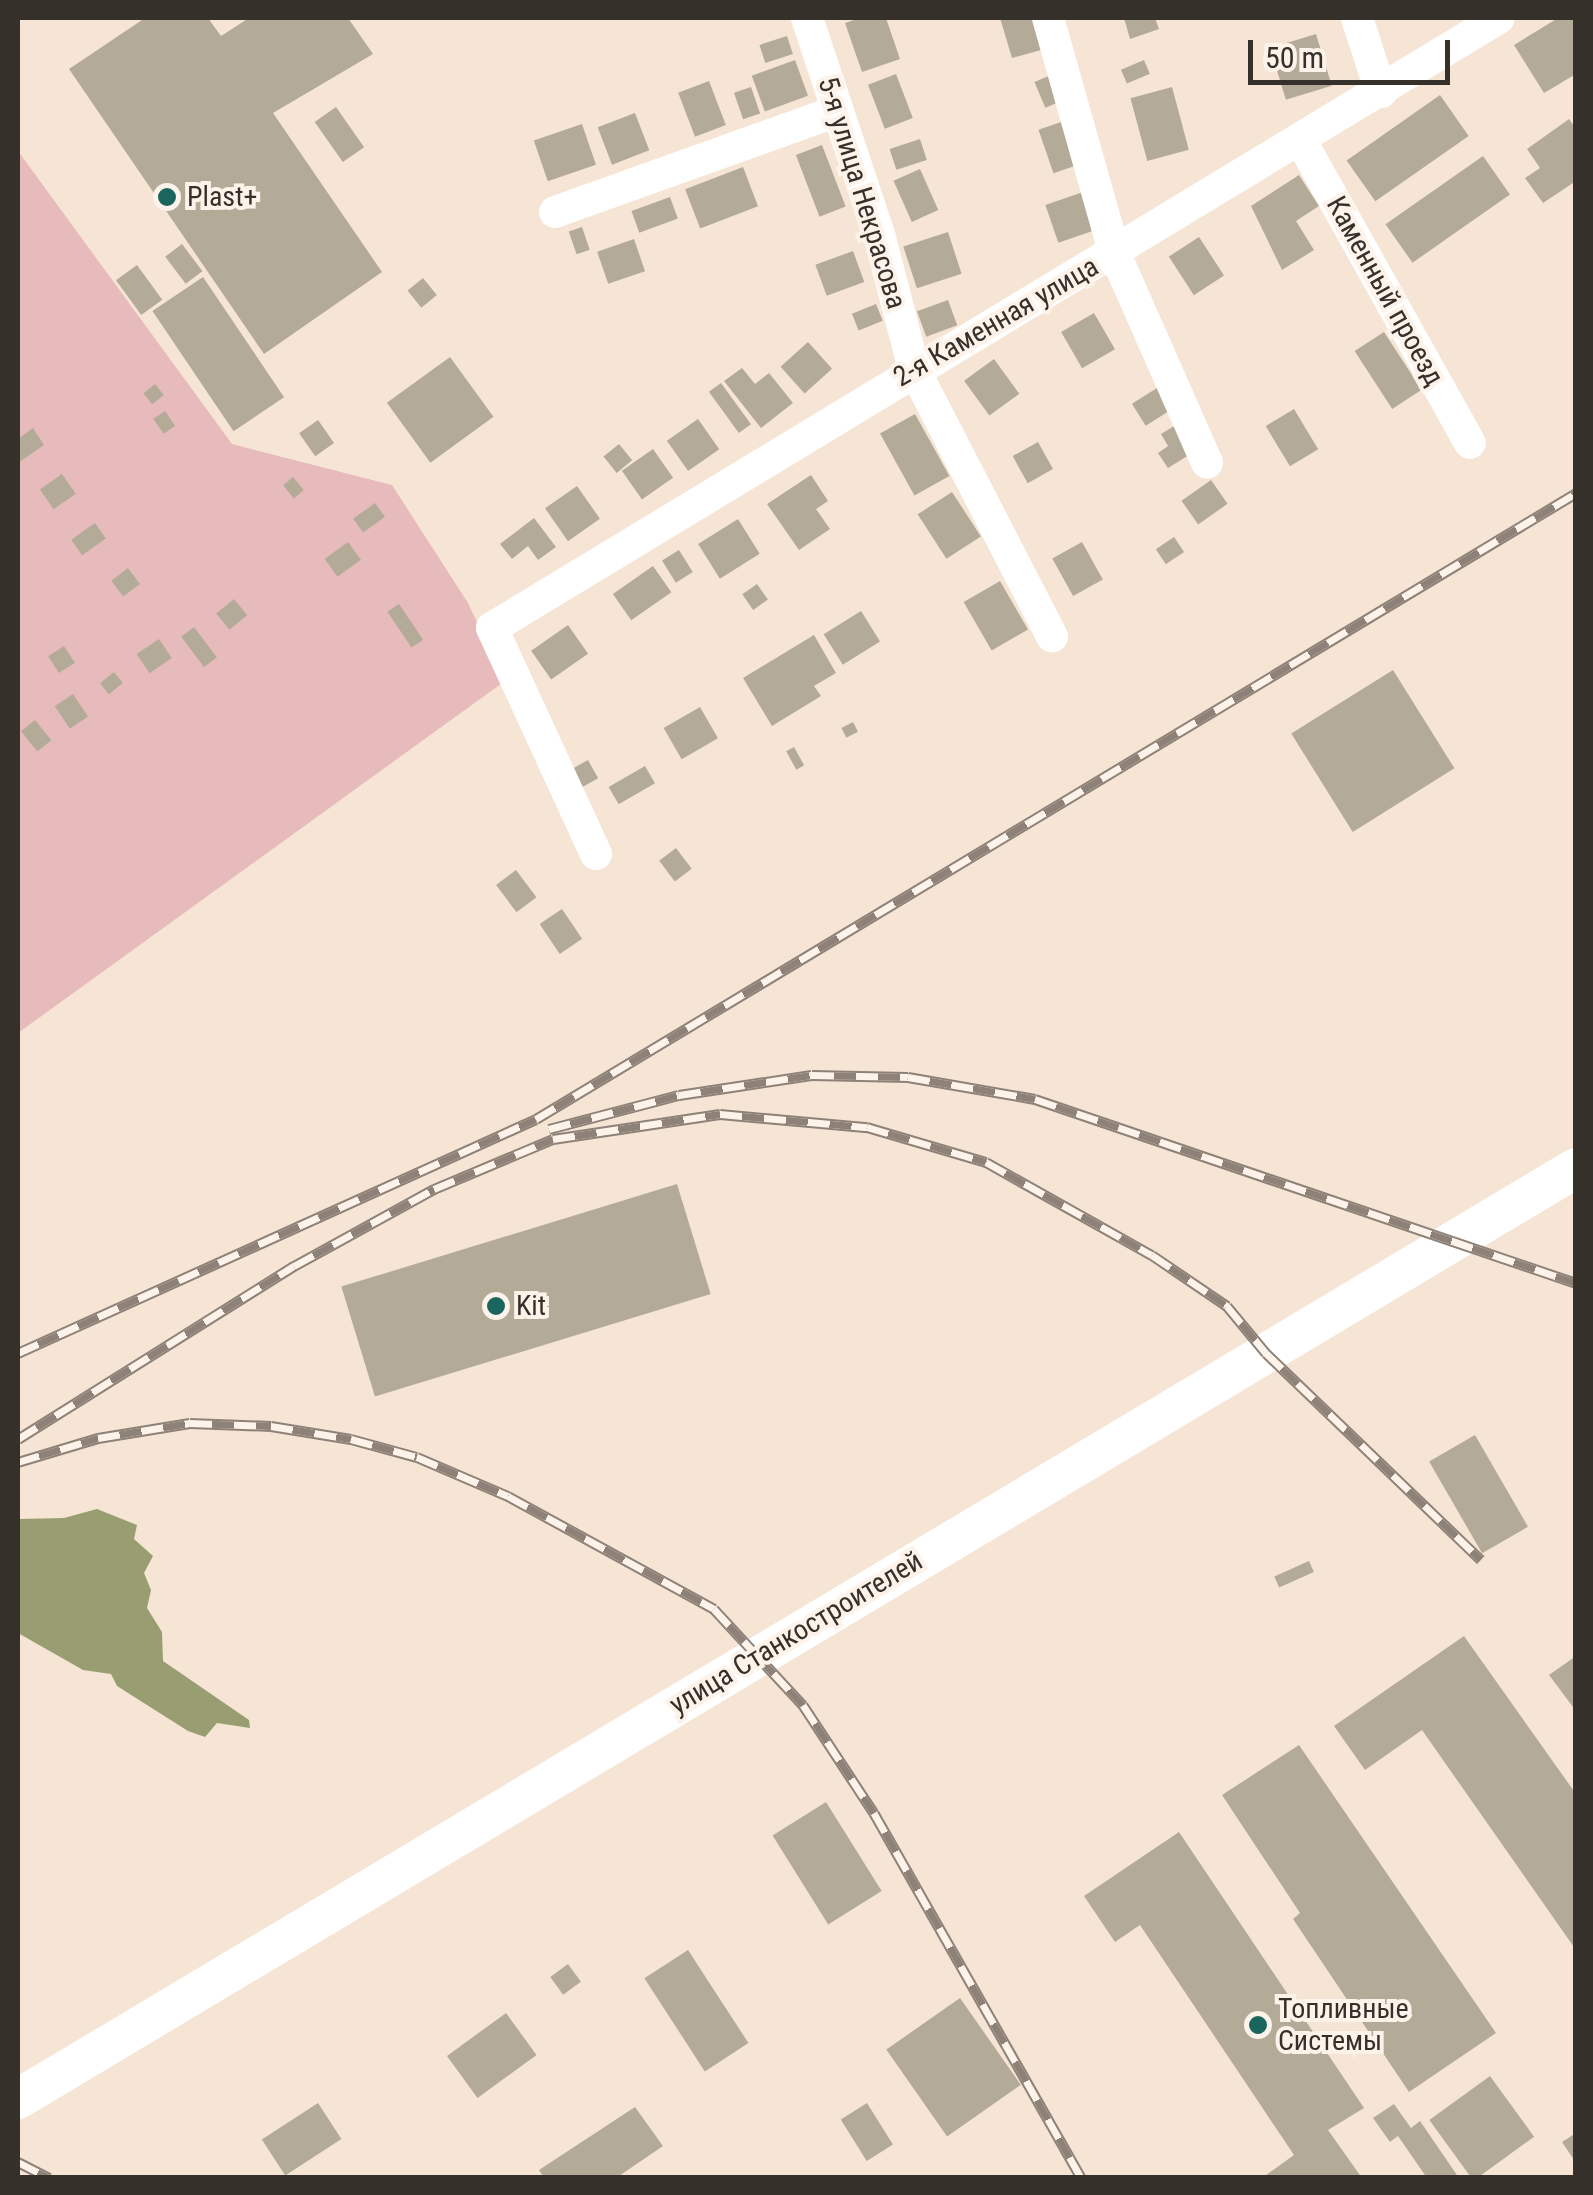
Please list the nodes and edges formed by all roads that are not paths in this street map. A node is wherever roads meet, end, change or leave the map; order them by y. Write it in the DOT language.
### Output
graph roads {
  1 [pos="807,18"];
  2 [pos="1048,18"];
  3 [pos="1357,18"];
  4 [pos="1500,18"];
  5 [pos="1381,92"];
  6 [pos="836,111"];
  7 [pos="1300,140"];
  8 [pos="555,212"];
  9 [pos="1115,254"];
  10 [pos="914,369"];
  11 [pos="1470,443"];
  12 [pos="1206,463"];
  13 [pos="1052,636"];
  14 [pos="596,854"];
  15 [pos="1576,1168"];
  16 [pos="18,2099"];
  1 -- 6 [label="street, 5-я улица Некрасова"];
  2 -- 9 [label="street"];
  3 -- 5 [label="street"];
  4 -- 5 [label="street, 2-я Каменная улица"];
  5 -- 7 [label="street, 2-я Каменная улица"];
  6 -- 8 [label="street"];
  6 -- 10 [label="street, 5-я улица Некрасова"];
  7 -- 9 [label="street, 2-я Каменная улица"];
  7 -- 11 [label="street, Каменный проезд"];
  9 -- 10 [label="street, 2-я Каменная улица"];
  9 -- 12 [label="street"];
  10 -- 13 [label="street, 5-я улица Некрасова"];
  10 -- 14 [label="street, 2-я Каменная улица"];
  15 -- 16 [label="main road, улица Станкостроителей"];
}
